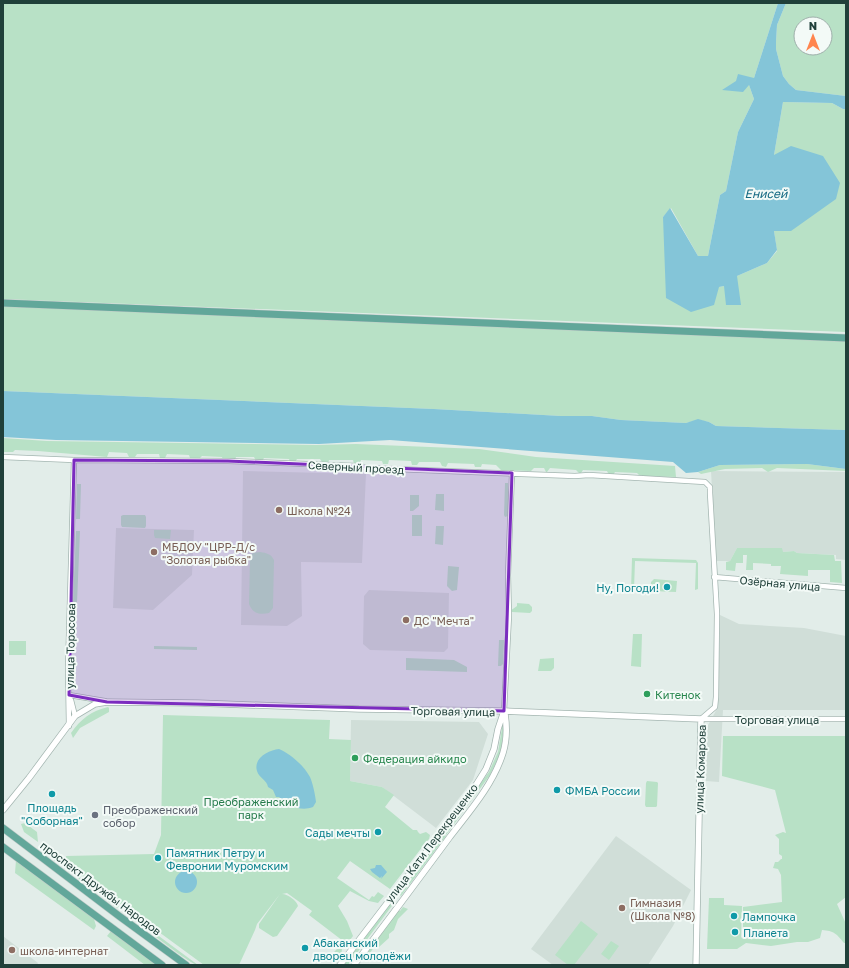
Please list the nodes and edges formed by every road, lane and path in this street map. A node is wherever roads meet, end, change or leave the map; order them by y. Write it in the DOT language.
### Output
graph roads {
  1 [pos="3,303"];
  2 [pos="846,338"];
  3 [pos="3,457"];
  4 [pos="74,460"];
  5 [pos="512,473"];
  6 [pos="708,483"];
  7 [pos="714,577"];
  8 [pos="846,588"];
  9 [pos="69,695"];
  10 [pos="108,702"];
  11 [pos="69,710"];
  12 [pos="504,711"];
  13 [pos="75,716"];
  14 [pos="702,719"];
  15 [pos="846,719"];
  16 [pos="69,726"];
  17 [pos="3,810"];
  18 [pos="3,828"];
  19 [pos="3,847"];
  20 [pos="162,965"];
  21 [pos="186,965"];
  22 [pos="340,965"];
  23 [pos="354,965"];
  24 [pos="696,965"];
  1 -- 2 [label="main road"];
  3 -- 4 [label="street, Северный проезд"];
  4 -- 5 [label="street, Северный проезд"];
  4 -- 9 [label="street, улица Торосова"];
  5 -- 6 [label="street, Северный проезд"];
  5 -- 12 [label="street, улица Кати Перекрещенко"];
  6 -- 7 [label="street, улица Комарова"];
  7 -- 8 [label="street, Озёрная улица"];
  7 -- 14 [label="street, улица Комарова"];
  9 -- 10 [label="street"];
  9 -- 11 [label="street, улица Торосова"];
  9 -- 13 [label="street"];
  10 -- 12 [label="street, Торговая улица"];
  10 -- 13 [label="street, Торговая улица"];
  11 -- 13 [label="street"];
  11 -- 16 [label="street, улица Торосова"];
  12 -- 14 [label="street, Торговая улица"];
  12 -- 22 [label="street, улица Кати Перекрещенко"];
  12 -- 23 [label="street, улица Кати Перекрещенко"];
  13 -- 16 [label="street, Торговая улица"];
  14 -- 15 [label="street, Торговая улица"];
  14 -- 24 [label="street, улица Комарова"];
  16 -- 17 [label="street"];
  18 -- 21 [label="main road, проспект Дружбы Народов"];
  19 -- 20 [label="main road"];
}
